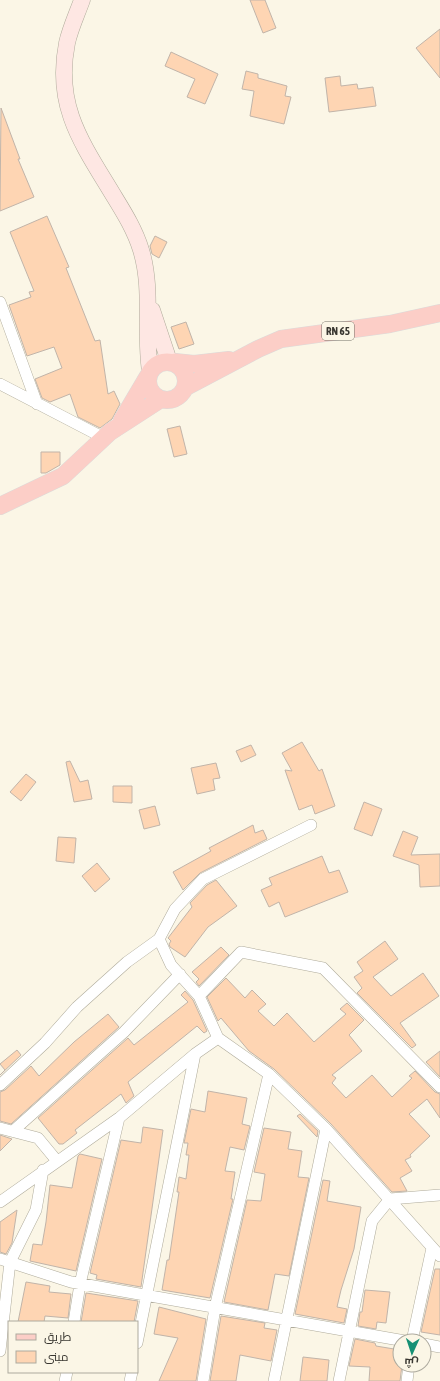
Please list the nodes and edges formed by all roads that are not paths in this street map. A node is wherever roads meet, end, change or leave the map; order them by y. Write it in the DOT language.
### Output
graph roads {
  1 [pos="82,0"];
  2 [pos="148,299"];
  3 [pos="0,302"];
  4 [pos="440,312"];
  5 [pos="239,359"];
  6 [pos="172,362"];
  7 [pos="149,373"];
  8 [pos="0,384"];
  9 [pos="186,387"];
  10 [pos="161,399"];
  11 [pos="37,404"];
  12 [pos="117,427"];
  13 [pos="104,438"];
  14 [pos="0,506"];
  15 [pos="311,825"];
  16 [pos="159,939"];
  17 [pos="180,974"];
  18 [pos="199,996"];
  19 [pos="218,1038"];
  20 [pos="195,1054"];
  21 [pos="269,1074"];
  22 [pos="0,1085"];
  23 [pos="440,1087"];
  24 [pos="119,1118"];
  25 [pos="0,1128"];
  26 [pos="326,1129"];
  27 [pos="13,1131"];
  28 [pos="57,1161"];
  29 [pos="43,1170"];
  30 [pos="440,1195"];
  31 [pos="390,1199"];
  32 [pos="0,1202"];
  33 [pos="436,1252"];
  34 [pos="5,1260"];
  35 [pos="80,1284"];
  36 [pos="145,1295"];
  37 [pos="215,1308"];
  38 [pos="287,1320"];
  39 [pos="74,1321"];
  40 [pos="349,1331"];
  41 [pos="414,1333"];
  42 [pos="138,1337"];
  43 [pos="392,1339"];
  44 [pos="0,1351"];
  45 [pos="202,1381"];
  46 [pos="274,1381"];
  47 [pos="339,1381"];
  1 -- 2 [label="street"];
  2 -- 6 [label="street"];
  2 -- 7 [label="street"];
  3 -- 11 [label="street"];
  4 -- 5 [label="main road, RN 65"];
  5 -- 6 [label="main road, RN 65"];
  5 -- 9 [label="main road, RN 65"];
  6 -- 7 [label="main road"];
  6 -- 9 [label="main road"];
  7 -- 10 [label="main road"];
  7 -- 12 [label="main road, RN 65"];
  8 -- 11 [label="street"];
  9 -- 10 [label="main road, RN 65"];
  10 -- 12 [label="main road, RN 65"];
  11 -- 13 [label="street"];
  12 -- 13 [label="main road, RN 65"];
  13 -- 14 [label="main road, RN 65"];
  15 -- 16 [label="street"];
  16 -- 17 [label="street"];
  16 -- 22 [label="street"];
  17 -- 18 [label="street"];
  17 -- 27 [label="street"];
  18 -- 19 [label="street"];
  18 -- 23 [label="street"];
  19 -- 20 [label="street"];
  19 -- 21 [label="street"];
  20 -- 24 [label="street"];
  20 -- 36 [label="street"];
  21 -- 26 [label="street"];
  21 -- 37 [label="street"];
  24 -- 28 [label="street"];
  24 -- 35 [label="street"];
  25 -- 27 [label="street"];
  26 -- 31 [label="street"];
  26 -- 38 [label="street"];
  27 -- 28 [label="street"];
  28 -- 29 [label="street"];
  29 -- 32 [label="street"];
  29 -- 34 [label="street"];
  30 -- 31 [label="street"];
  31 -- 33 [label="street"];
  31 -- 40 [label="street"];
  33 -- 41 [label="street"];
  34 -- 35 [label="street"];
  34 -- 44 [label="street"];
  35 -- 36 [label="street"];
  35 -- 39 [label="street"];
  36 -- 37 [label="street"];
  36 -- 42 [label="street"];
  37 -- 38 [label="street"];
  37 -- 45 [label="street"];
  38 -- 40 [label="street"];
  38 -- 46 [label="street"];
  40 -- 43 [label="street"];
  40 -- 47 [label="street"];
}
